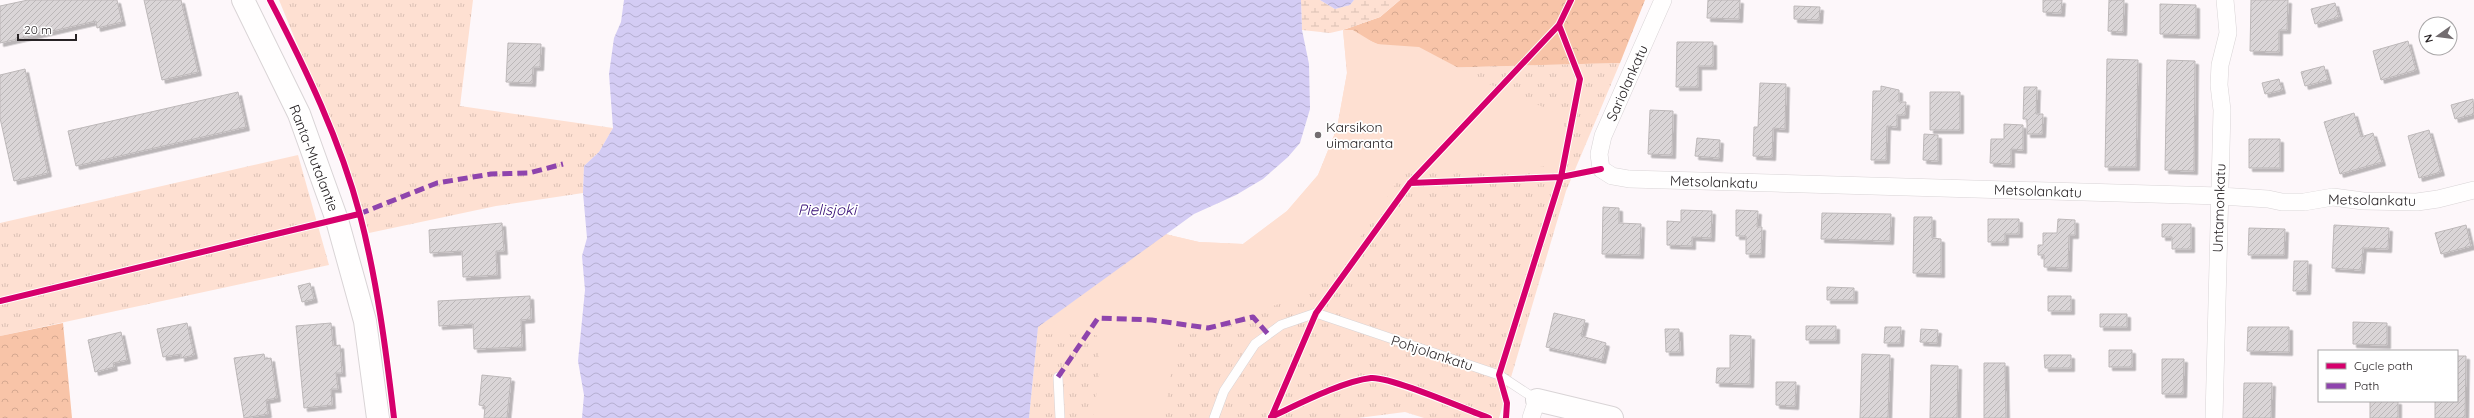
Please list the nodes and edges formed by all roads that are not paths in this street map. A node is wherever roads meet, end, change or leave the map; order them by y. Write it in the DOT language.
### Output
graph roads {
  1 [pos="243,0"];
  2 [pos="1663,0"];
  3 [pos="2226,0"];
  4 [pos="1601,169"];
  5 [pos="2474,190"];
  6 [pos="2220,196"];
  7 [pos="1058,377"];
  8 [pos="1534,409"];
  9 [pos="378,418"];
  10 [pos="1060,418"];
  11 [pos="1214,418"];
  12 [pos="1612,418"];
  13 [pos="2214,418"];
  1 -- 9 [label="street, Ranta-Mutalantie"];
  2 -- 4 [label="street, Sariolankatu"];
  3 -- 6 [label="street, Untamonkatu"];
  4 -- 6 [label="street, Metsolankatu"];
  5 -- 6 [label="street, Metsolankatu"];
  6 -- 13 [label="street, Untamonkatu"];
  7 -- 10 [label="lane"];
  8 -- 11 [label="lane, Pohjolankatu"];
  8 -- 12 [label="street, Pohjolankatu"];
}
